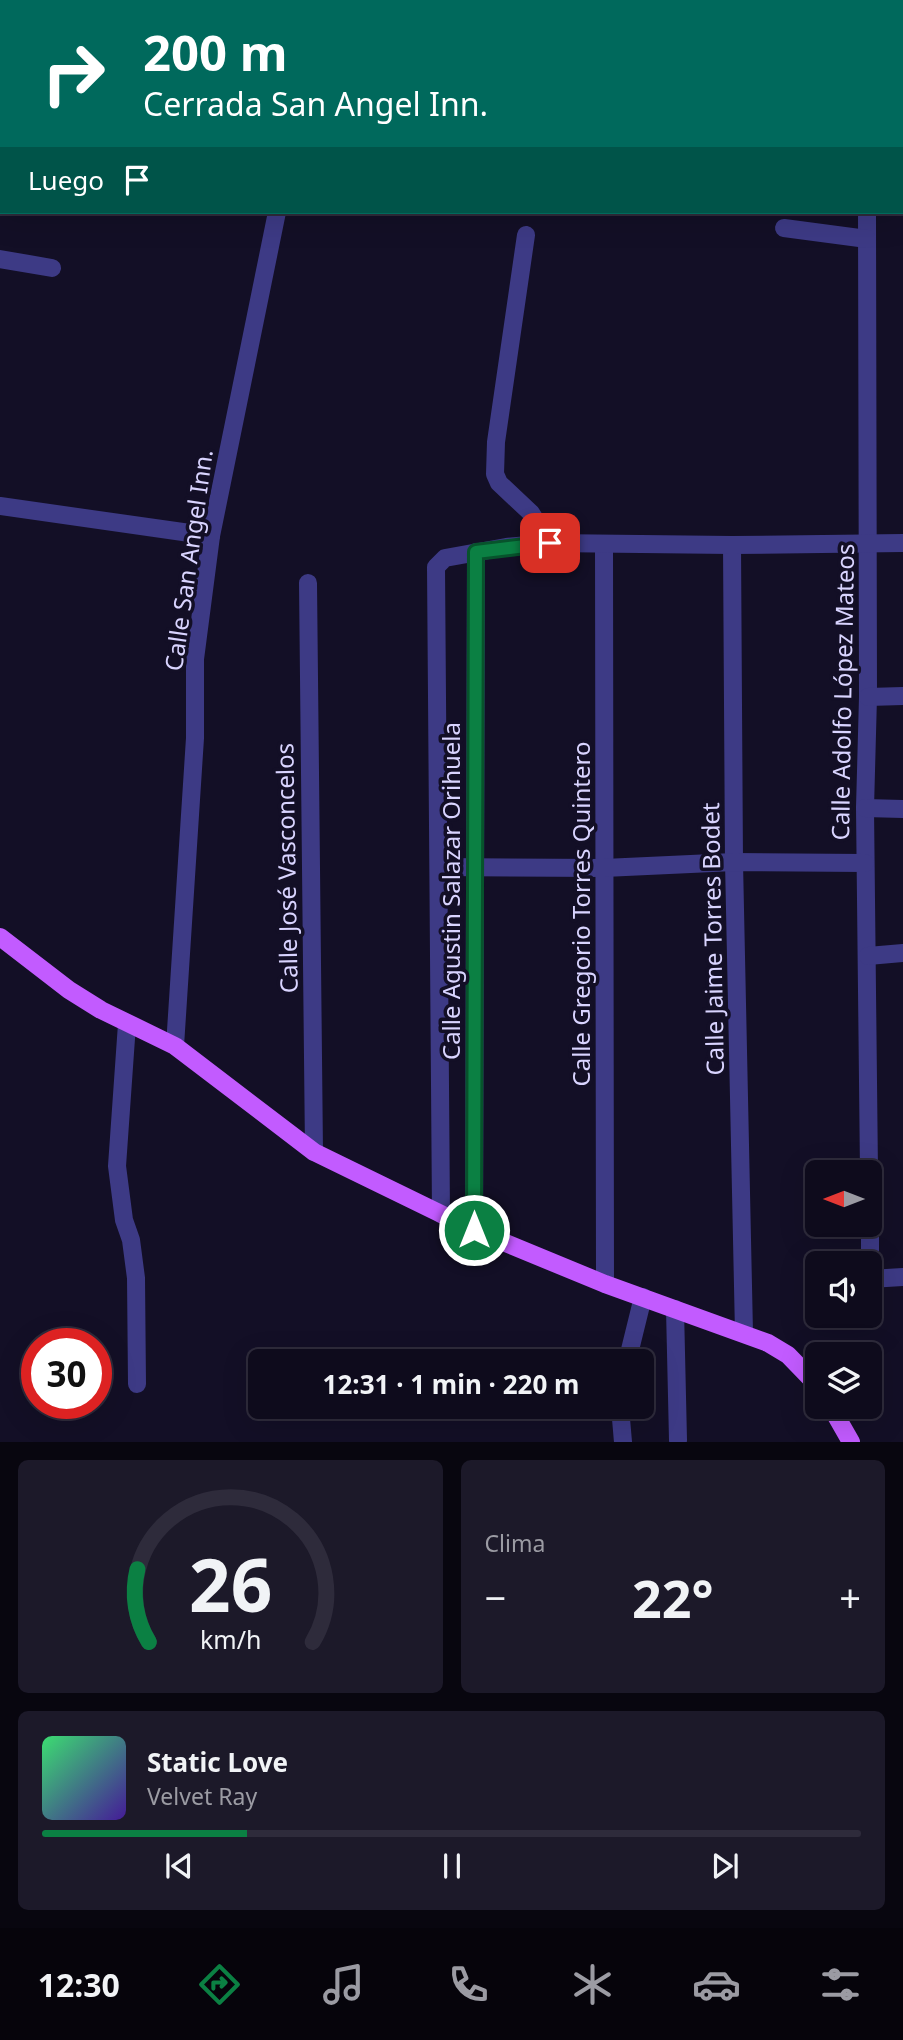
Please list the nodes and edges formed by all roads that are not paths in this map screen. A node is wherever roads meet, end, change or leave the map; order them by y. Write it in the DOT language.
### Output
graph roads {
  1 [pos="277,214"];
  2 [pos="867,214"];
  3 [pos="784,228"];
  4 [pos="526,235"];
  5 [pos="867,239"];
  6 [pos="0,259"];
  7 [pos="52,268"];
  8 [pos="0,506"];
  9 [pos="211,536"];
  10 [pos="550,543"];
  11 [pos="903,543"];
  12 [pos="604,544"];
  13 [pos="869,544"];
  14 [pos="732,545"];
  15 [pos="476,552"];
  16 [pos="308,583"];
  17 [pos="903,696"];
  18 [pos="868,697"];
  19 [pos="865,808"];
  20 [pos="903,809"];
  21 [pos="734,862"];
  22 [pos="865,863"];
  23 [pos="440,867"];
  24 [pos="474,868"];
  25 [pos="604,868"];
  26 [pos="0,937"];
  27 [pos="903,953"];
  28 [pos="867,956"];
  29 [pos="127,1024"];
  30 [pos="175,1045"];
  31 [pos="314,1152"];
  32 [pos="869,1160"];
  33 [pos="441,1214"];
  34 [pos="474,1230"];
  35 [pos="903,1277"];
  36 [pos="882,1278"];
  37 [pos="606,1284"];
  38 [pos="643,1297"];
  39 [pos="675,1308"];
  40 [pos="744,1333"];
  41 [pos="630,1349"];
  42 [pos="805,1373"];
  43 [pos="137,1384"];
  44 [pos="621,1419"];
  45 [pos="838,1419"];
  46 [pos="678,1440"];
  47 [pos="623,1441"];
  48 [pos="851,1441"];
  1 -- 9 [label="street, Calle San Angel Inn."];
  2 -- 5 [label="street, Calle Adolfo López Mateos"];
  3 -- 5 [label="street"];
  4 -- 10 [label="street"];
  5 -- 13 [label="street, Calle Adolfo López Mateos"];
  6 -- 7 [label="street"];
  8 -- 9 [label="street"];
  9 -- 30 [label="street, Calle San Angel Inn."];
  10 -- 12 [label="street"];
  10 -- 15 [label="street"];
  11 -- 13 [label="street"];
  12 -- 14 [label="street"];
  12 -- 25 [label="street, Calle Gregorio Torres Quintero"];
  13 -- 14 [label="street"];
  13 -- 18 [label="street, Calle Adolfo López Mateos"];
  14 -- 21 [label="street, Calle Jaime Torres Bodet"];
  15 -- 23 [label="street, Calle Agustin Salazar Orihuela"];
  15 -- 24 [label="street, Calle Agustin Salazar Orihuela"];
  16 -- 31 [label="street, Calle José Vasconcelos"];
  17 -- 18 [label="street"];
  18 -- 19 [label="street, Calle Adolfo López Mateos"];
  19 -- 20 [label="street"];
  19 -- 22 [label="street, Calle Adolfo López Mateos"];
  21 -- 22 [label="street"];
  21 -- 25 [label="street"];
  21 -- 40 [label="street, Calle Jaime Torres Bodet"];
  22 -- 28 [label="street, Calle Adolfo López Mateos"];
  23 -- 24 [label="street"];
  23 -- 33 [label="street, Calle Agustin Salazar Orihuela"];
  24 -- 25 [label="street"];
  24 -- 34 [label="street, Calle Agustin Salazar Orihuela"];
  25 -- 37 [label="street, Calle Gregorio Torres Quintero"];
  26 -- 29 [label="main road"];
  27 -- 28 [label="street"];
  28 -- 32 [label="street, Calle Adolfo López Mateos"];
  29 -- 30 [label="main road"];
  29 -- 43 [label="street"];
  30 -- 31 [label="main road"];
  31 -- 33 [label="main road"];
  33 -- 34 [label="main road"];
  34 -- 37 [label="main road"];
  35 -- 36 [label="street"];
  37 -- 38 [label="main road"];
  38 -- 39 [label="main road"];
  38 -- 41 [label="street"];
  39 -- 40 [label="main road"];
  39 -- 46 [label="street"];
  40 -- 42 [label="main road"];
  44 -- 47 [label="street"];
  45 -- 48 [label="main road"];
}
